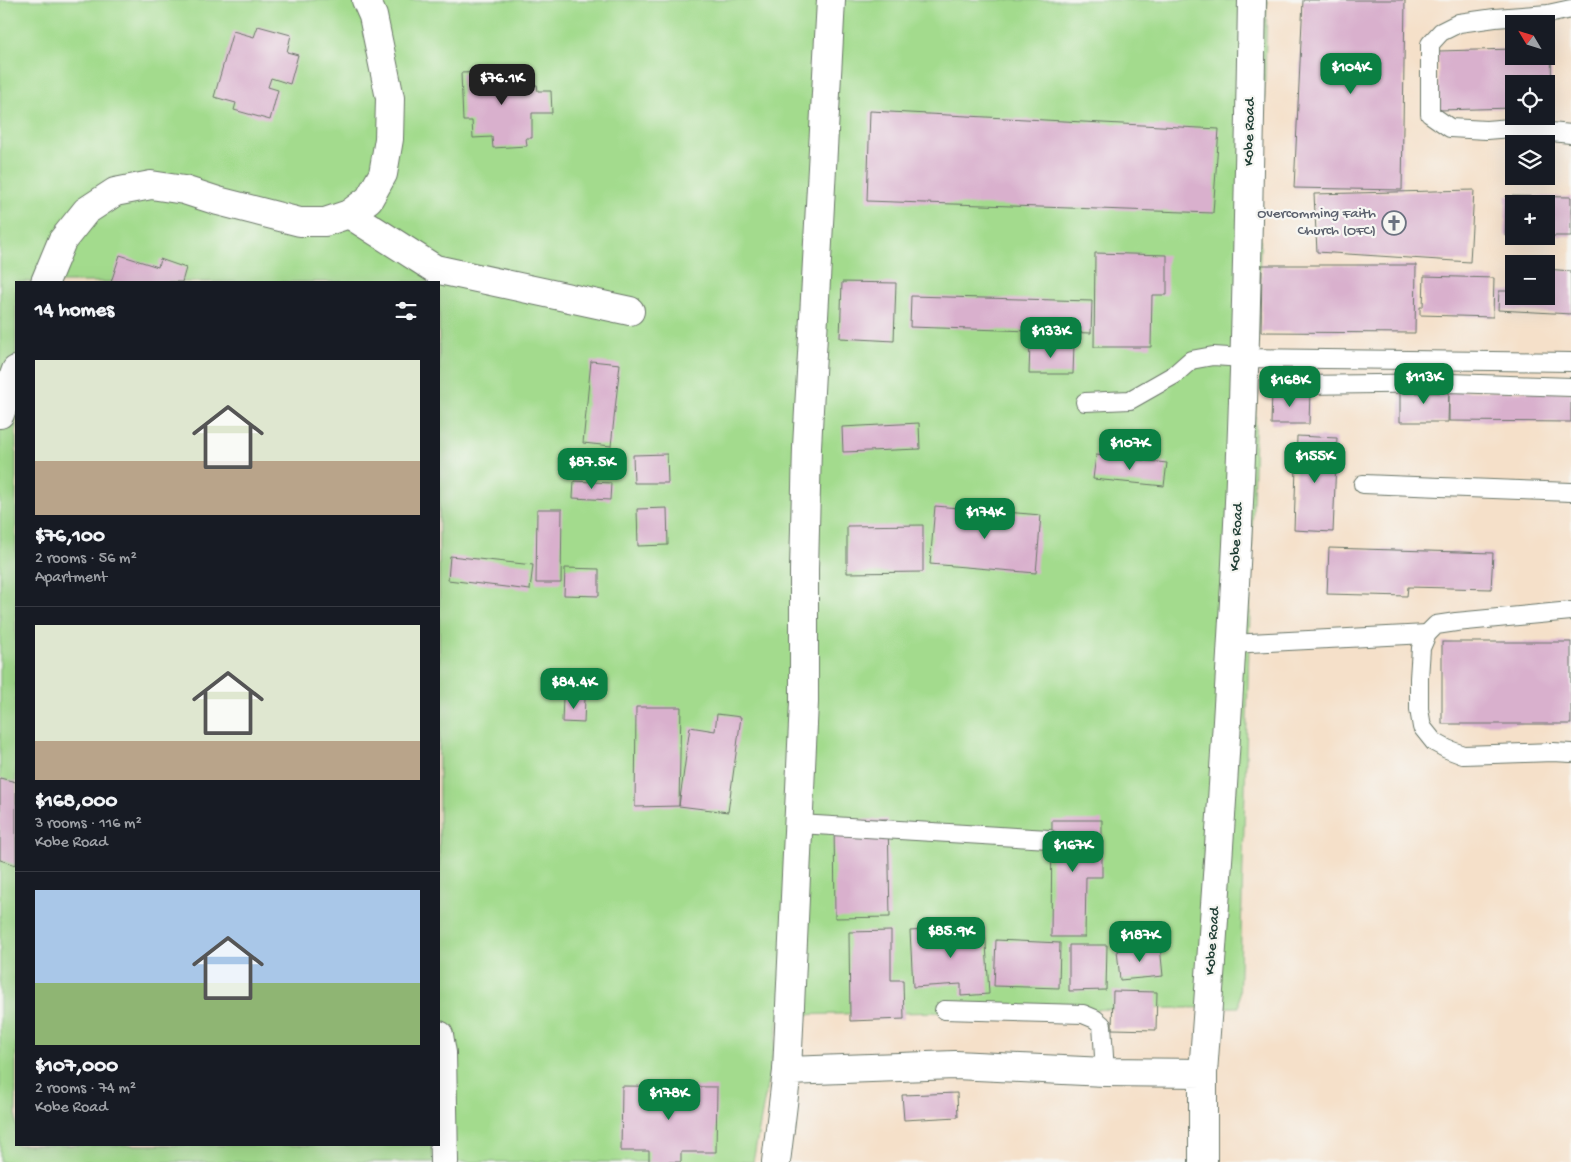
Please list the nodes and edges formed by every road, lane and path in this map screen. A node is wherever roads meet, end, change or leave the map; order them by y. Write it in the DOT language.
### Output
graph roads {
  1 [pos="366,0"];
  2 [pos="831,0"];
  3 [pos="1252,0"];
  4 [pos="1571,9"];
  5 [pos="1571,134"];
  6 [pos="349,214"];
  7 [pos="45,281"];
  8 [pos="630,311"];
  9 [pos="1244,358"];
  10 [pos="1571,362"];
  11 [pos="15,373"];
  12 [pos="1302,385"];
  13 [pos="1571,387"];
  14 [pos="1086,402"];
  15 [pos="0,414"];
  16 [pos="1363,484"];
  17 [pos="1571,492"];
  18 [pos="1571,611"];
  19 [pos="1427,634"];
  20 [pos="1231,644"];
  21 [pos="1571,753"];
  22 [pos="799,824"];
  23 [pos="1049,839"];
  24 [pos="944,1010"];
  25 [pos="440,1041"];
  26 [pos="787,1071"];
  27 [pos="1104,1072"];
  28 [pos="1203,1073"];
  29 [pos="444,1162"];
  30 [pos="776,1162"];
  31 [pos="1203,1162"];
  1 -- 6 [label="street"];
  2 -- 22 [label="street"];
  3 -- 9 [label="street, Kobe Road"];
  4 -- 5 [label="lane"];
  6 -- 7 [label="street"];
  6 -- 8 [label="street"];
  9 -- 10 [label="lane"];
  9 -- 14 [label="lane"];
  9 -- 20 [label="street, Kobe Road"];
  11 -- 15 [label="street"];
  12 -- 13 [label="lane"];
  16 -- 17 [label="lane"];
  18 -- 19 [label="lane"];
  19 -- 20 [label="lane"];
  19 -- 21 [label="lane"];
  20 -- 28 [label="street, Kobe Road"];
  22 -- 23 [label="lane"];
  22 -- 26 [label="street"];
  24 -- 27 [label="lane"];
  25 -- 29 [label="street"];
  26 -- 27 [label="street"];
  26 -- 30 [label="street"];
  27 -- 28 [label="street"];
  28 -- 31 [label="street, Kobe Road"];
}
